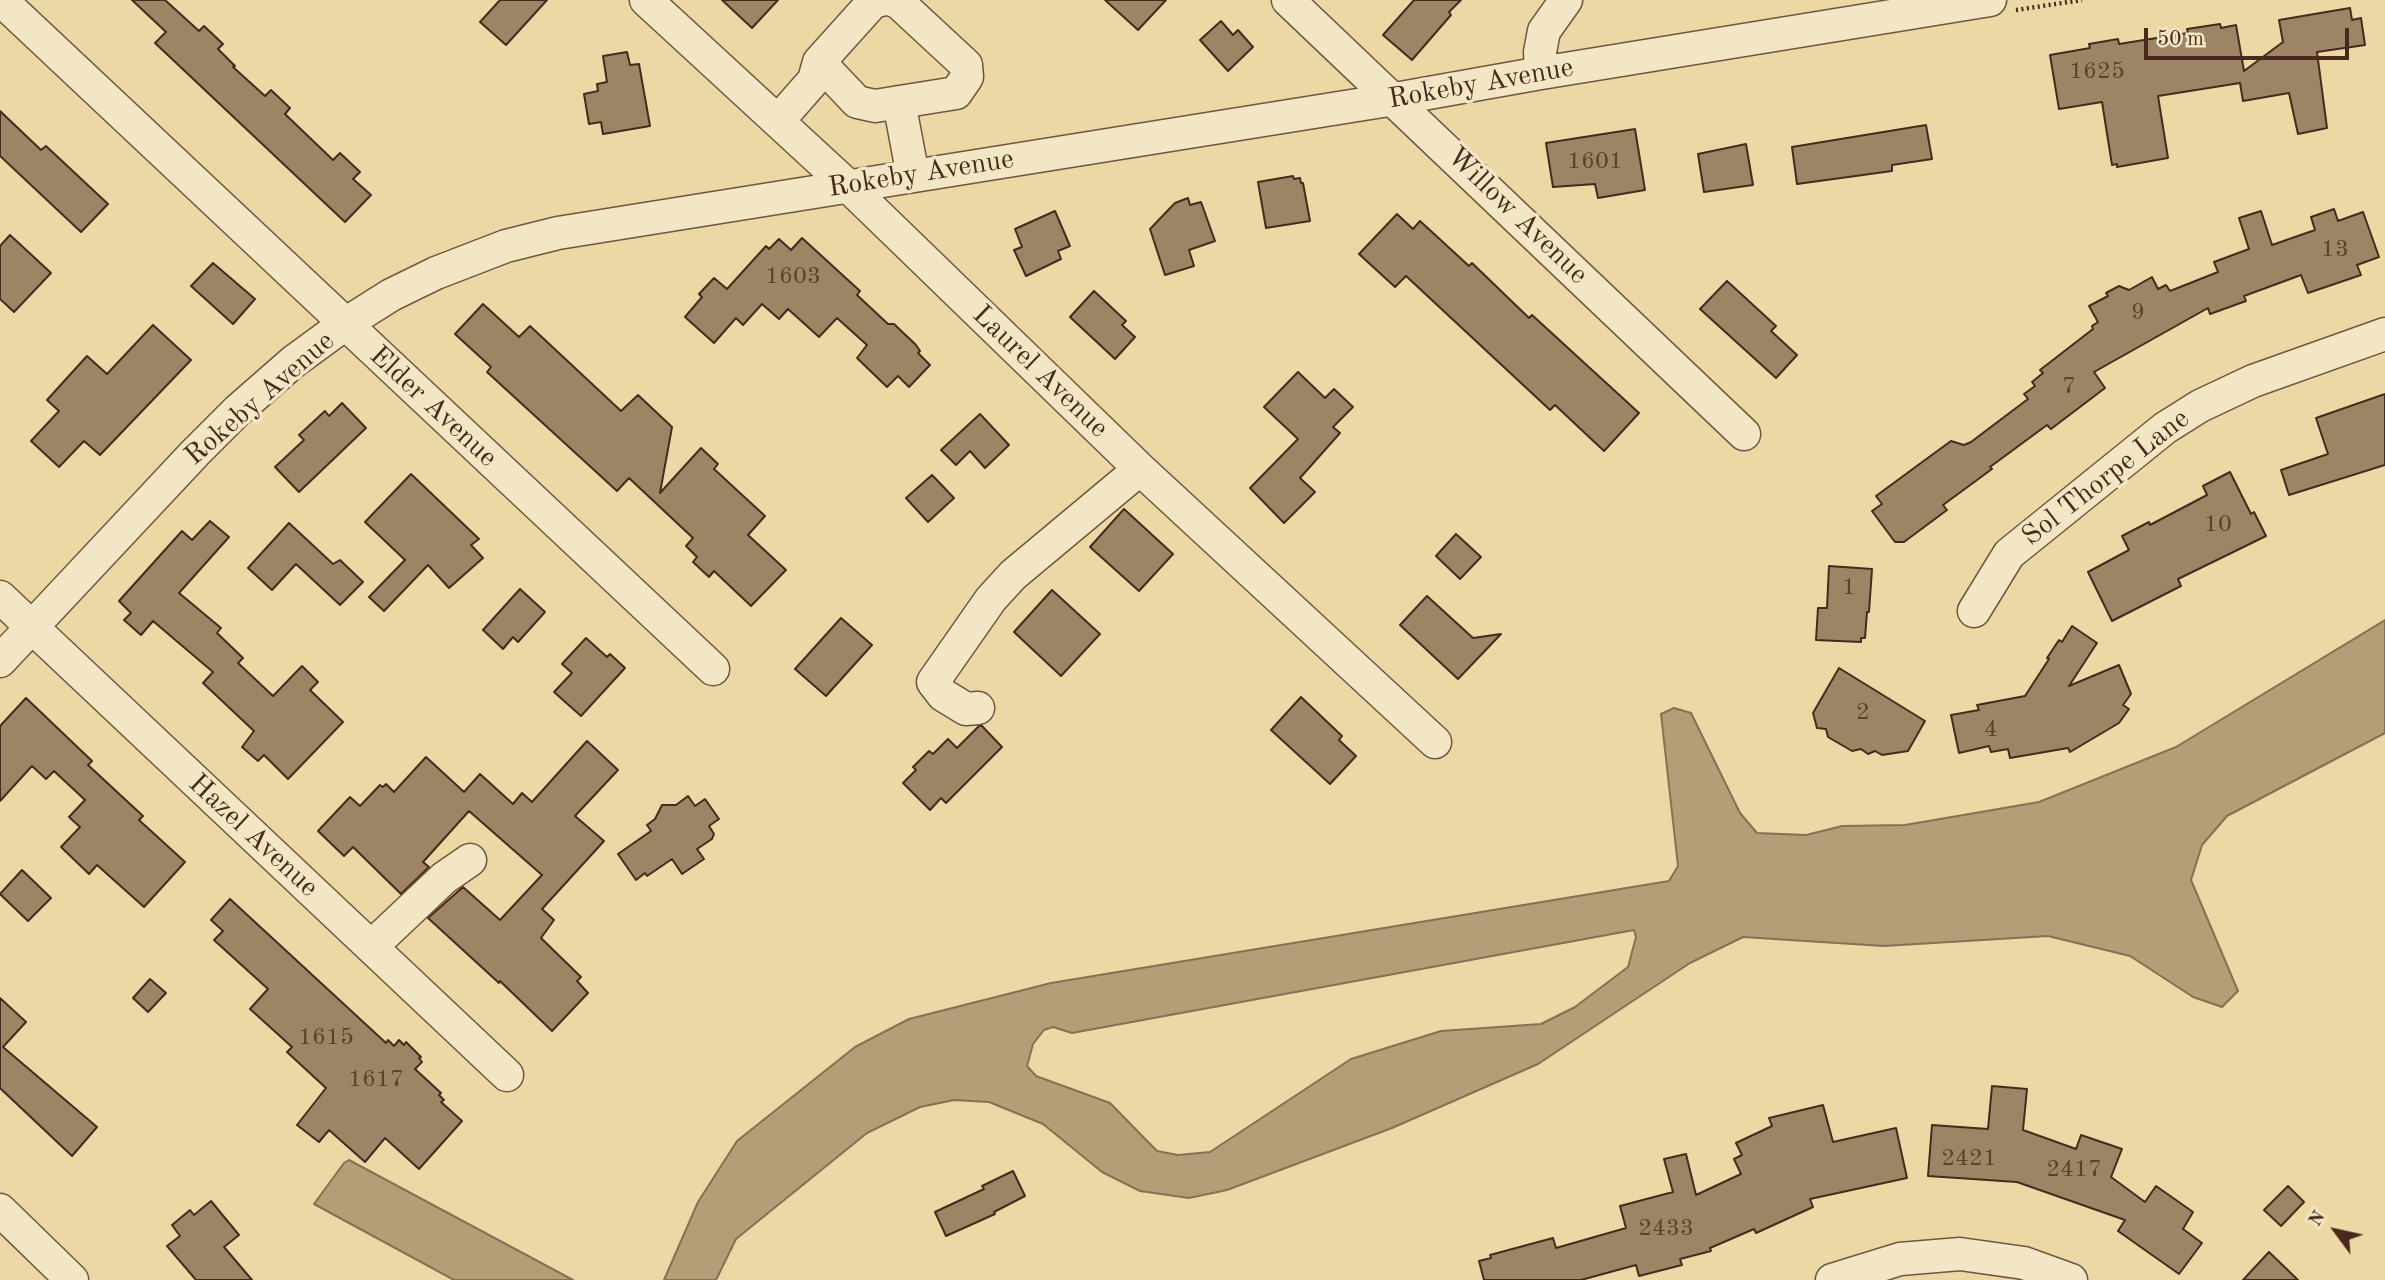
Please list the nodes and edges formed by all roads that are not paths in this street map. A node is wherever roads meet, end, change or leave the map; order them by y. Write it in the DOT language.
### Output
graph roads {
  1 [pos="1,0"];
  2 [pos="646,0"];
  3 [pos="881,0"];
  4 [pos="892,0"];
  5 [pos="1288,0"];
  6 [pos="1566,0"];
  7 [pos="1999,6"];
  8 [pos="820,62"];
  9 [pos="1541,73"];
  10 [pos="1395,99"];
  11 [pos="900,102"];
  12 [pos="778,121"];
  13 [pos="913,176"];
  14 [pos="848,186"];
  15 [pos="345,324"];
  16 [pos="2385,334"];
  17 [pos="1744,434"];
  18 [pos="1140,469"];
  19 [pos="0,597"];
  20 [pos="1974,611"];
  21 [pos="32,626"];
  22 [pos="0,661"];
  23 [pos="713,669"];
  24 [pos="978,708"];
  25 [pos="1435,743"];
  26 [pos="470,860"];
  27 [pos="371,947"];
  28 [pos="507,1075"];
  29 [pos="0,1210"];
  30 [pos="72,1280"];
  31 [pos="1832,1280"];
  32 [pos="2071,1280"];
  1 -- 15 [label="street, Elder Avenue"];
  2 -- 12 [label="street, Laurel Avenue"];
  3 -- 8 [label="street"];
  4 -- 11 [label="street"];
  5 -- 10 [label="street, Willow Avenue"];
  6 -- 9 [label="street"];
  7 -- 9 [label="street, Rokeby Avenue"];
  8 -- 11 [label="street"];
  8 -- 12 [label="street"];
  9 -- 10 [label="street, Rokeby Avenue"];
  10 -- 13 [label="street, Rokeby Avenue"];
  10 -- 17 [label="street, Willow Avenue"];
  11 -- 13 [label="street"];
  12 -- 14 [label="street, Laurel Avenue"];
  13 -- 14 [label="street, Rokeby Avenue"];
  14 -- 15 [label="street, Rokeby Avenue"];
  14 -- 18 [label="street, Laurel Avenue"];
  15 -- 21 [label="street, Rokeby Avenue"];
  15 -- 23 [label="street, Elder Avenue"];
  16 -- 20 [label="street, Sol Thorpe Lane"];
  18 -- 24 [label="street"];
  18 -- 25 [label="street, Laurel Avenue"];
  19 -- 21 [label="street, Hazel Avenue"];
  21 -- 22 [label="street, Rokeby Avenue"];
  21 -- 27 [label="street, Hazel Avenue"];
  26 -- 27 [label="street"];
  27 -- 28 [label="street, Hazel Avenue"];
  29 -- 30 [label="street"];
  31 -- 32 [label="street"];
}
